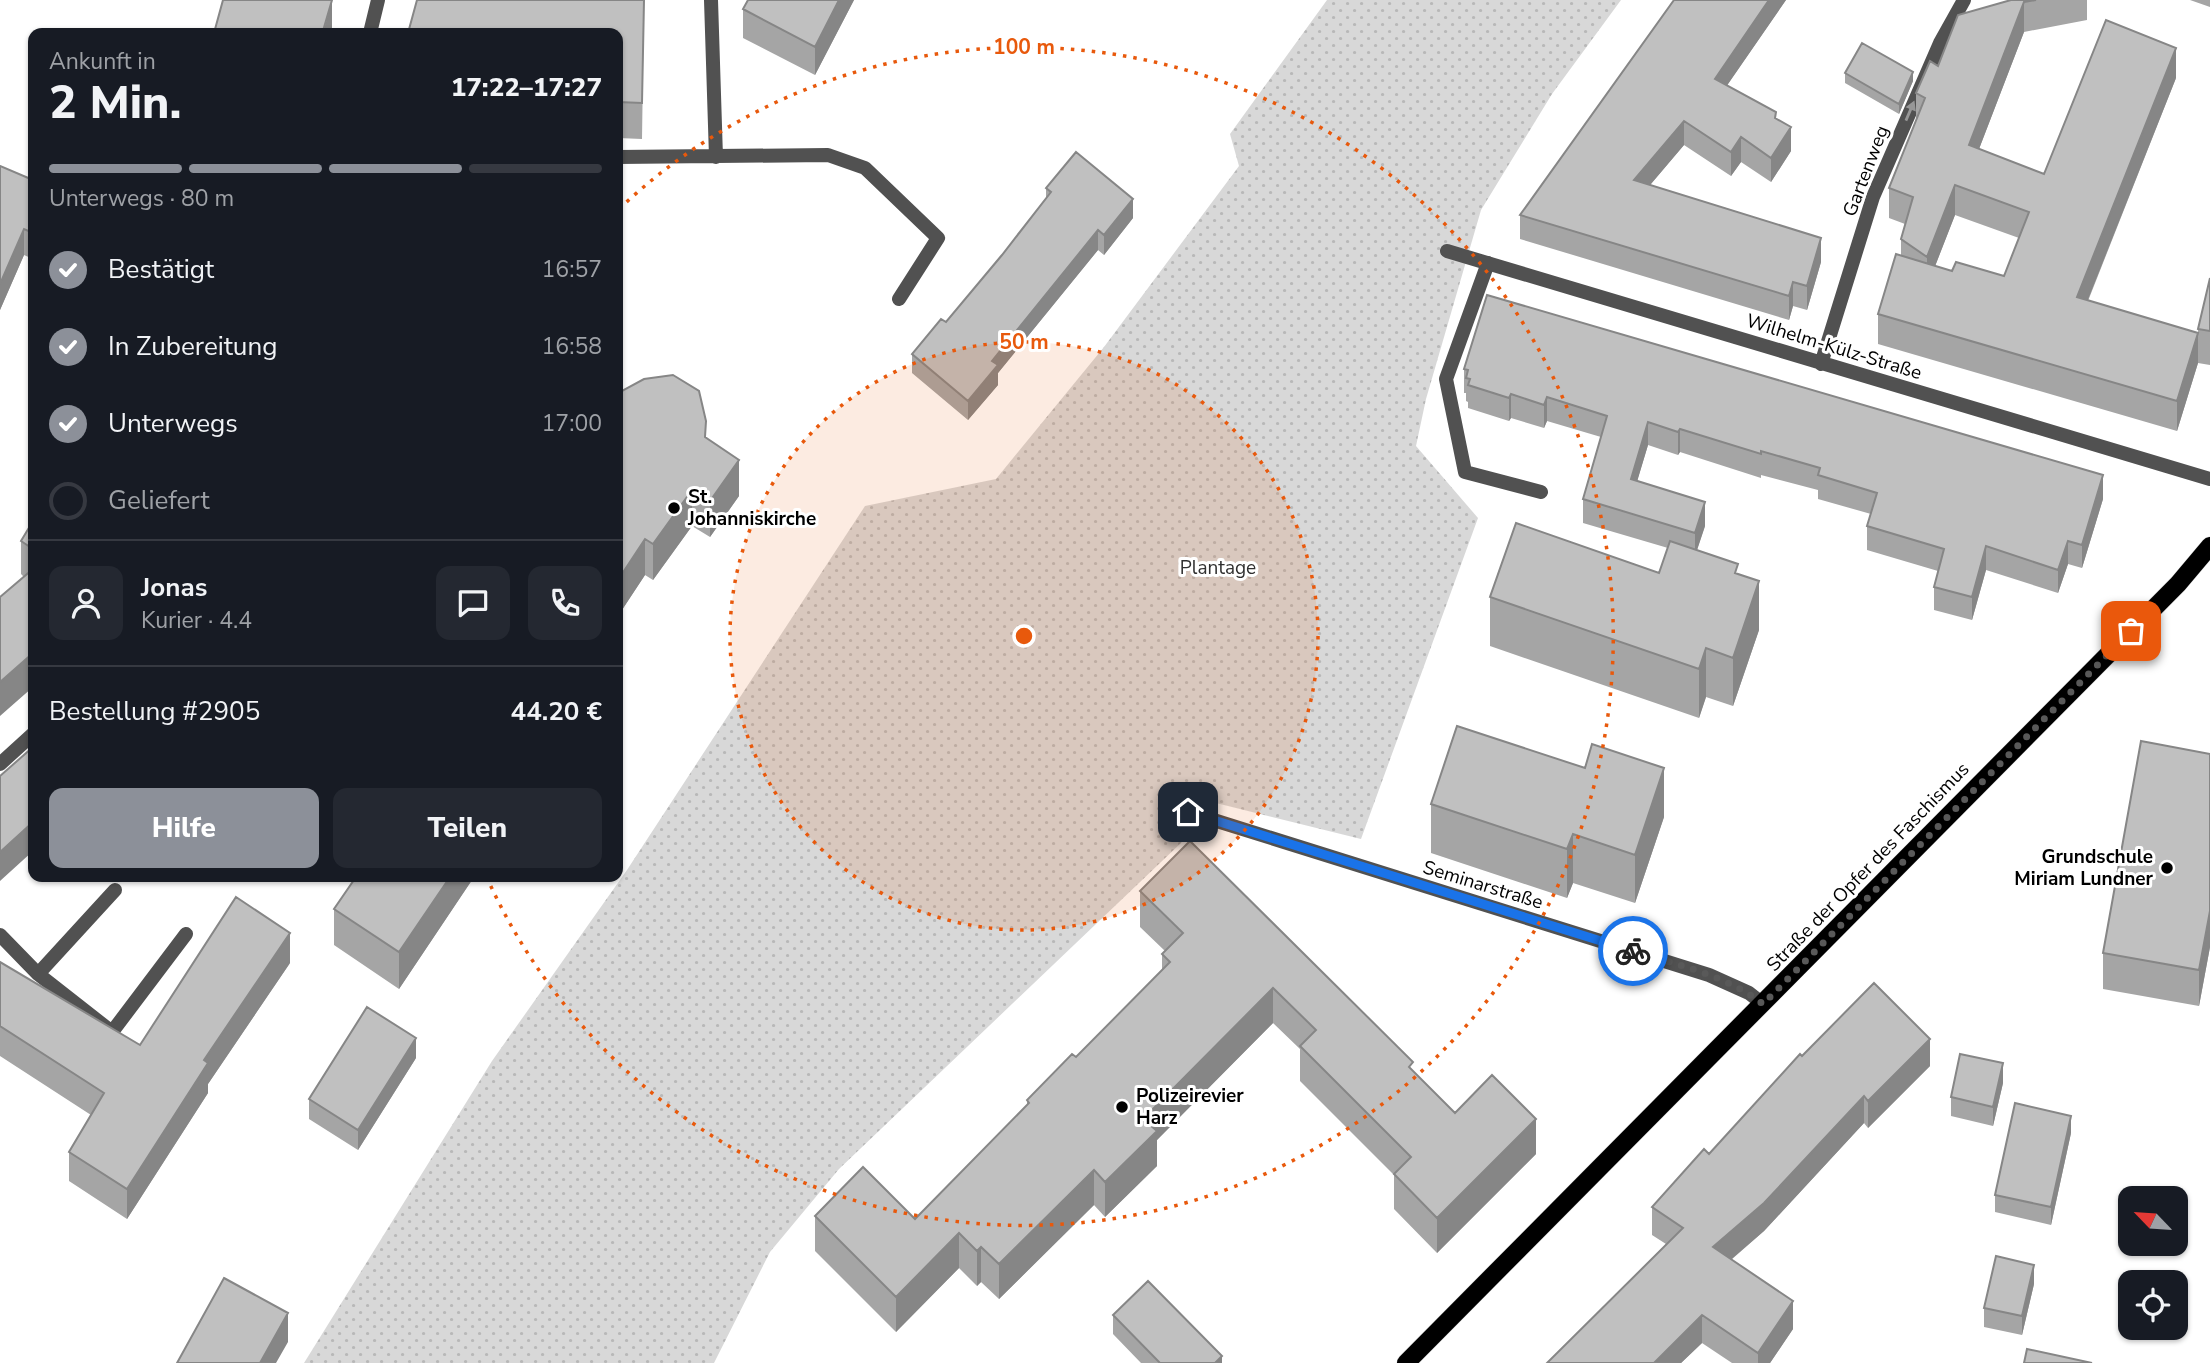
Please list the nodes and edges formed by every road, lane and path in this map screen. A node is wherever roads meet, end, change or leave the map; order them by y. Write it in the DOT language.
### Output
graph roads {
  1 [pos="378,0"];
  2 [pos="711,0"];
  3 [pos="1964,0"];
  4 [pos="371,28"];
  5 [pos="623,157"];
  6 [pos="716,157"];
  7 [pos="1447,251"];
  8 [pos="1488,263"];
  9 [pos="899,299"];
  10 [pos="1821,364"];
  11 [pos="2210,479"];
  12 [pos="1541,492"];
  13 [pos="2210,546"];
  14 [pos="28,739"];
  15 [pos="0,764"];
  16 [pos="1188,812"];
  17 [pos="115,890"];
  18 [pos="186,934"];
  19 [pos="0,935"];
  20 [pos="38,974"];
  21 [pos="1763,1004"];
  22 [pos="1405,1363"];
  1 -- 4 [label="street"];
  2 -- 6 [label="street"];
  10 -- 3 [label="street, Gartenweg, one-way"];
  5 -- 6 [label="street"];
  6 -- 9 [label="street"];
  7 -- 8 [label="street, Wilhelm-Külz-Straße"];
  8 -- 10 [label="street, Wilhelm-Külz-Straße"];
  8 -- 12 [label="street"];
  10 -- 11 [label="street, Wilhelm-Külz-Straße"];
  13 -- 21 [label="main road, Straße der Opfer des Faschismus"];
  14 -- 15 [label="street"];
  16 -- 21 [label="street, Seminarstraße"];
  17 -- 20 [label="street"];
  18 -- 20 [label="street"];
  19 -- 20 [label="street"];
  21 -- 22 [label="main road, Straße der Opfer des Faschismus"];
}
